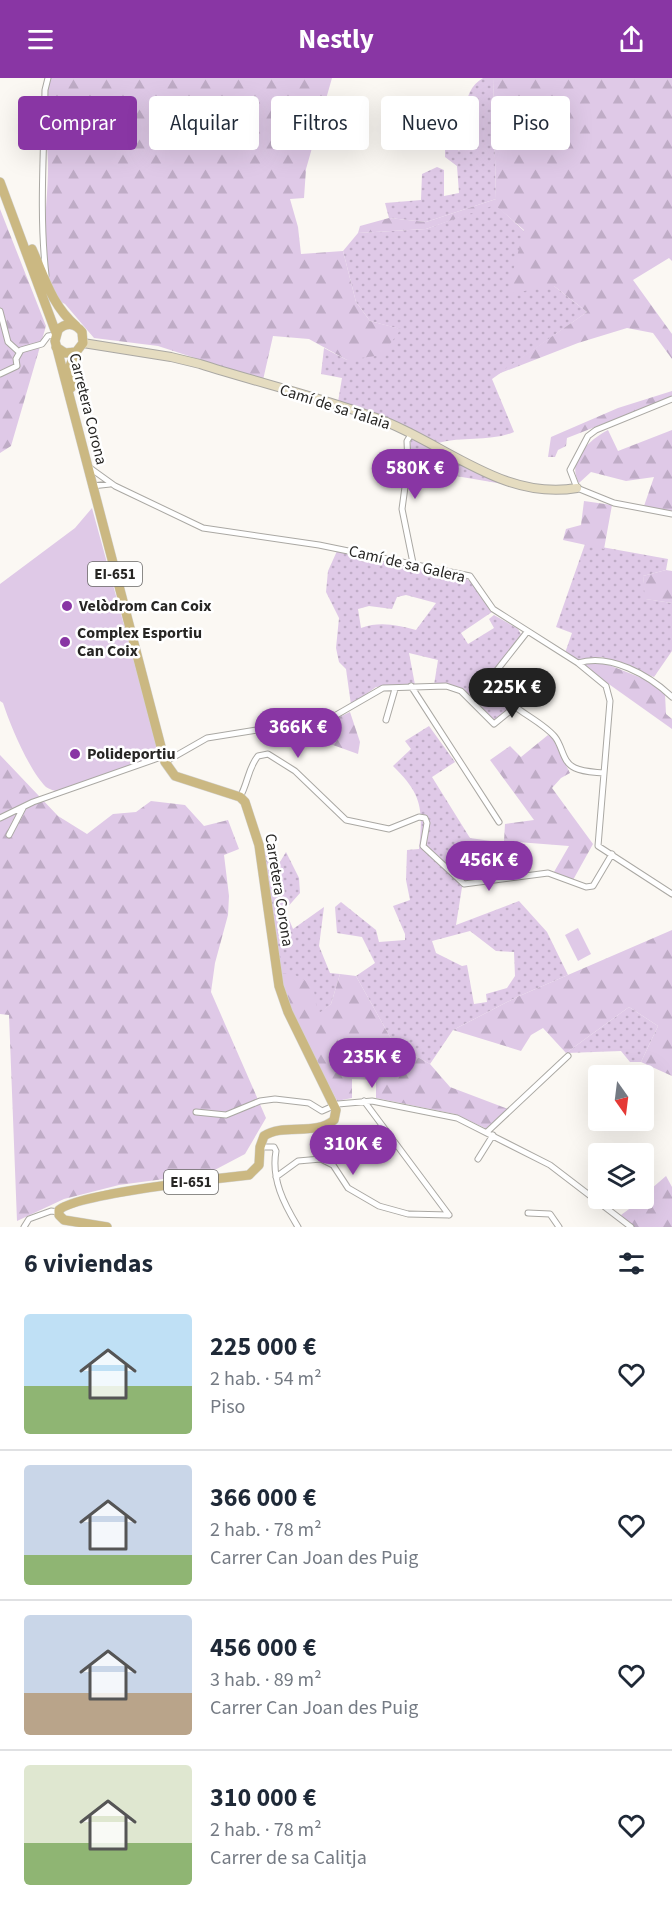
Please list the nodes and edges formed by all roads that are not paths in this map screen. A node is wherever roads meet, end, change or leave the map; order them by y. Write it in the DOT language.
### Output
graph roads {
  1 [pos="48,78"];
  2 [pos="0,182"];
  3 [pos="14,214"];
  4 [pos="47,283"];
  5 [pos="0,311"];
  6 [pos="76,326"];
  7 [pos="55,334"];
  8 [pos="83,343"];
  9 [pos="56,346"];
  10 [pos="19,352"];
  11 [pos="76,352"];
  12 [pos="0,374"];
  13 [pos="672,399"];
  14 [pos="412,433"];
  15 [pos="89,468"];
  16 [pos="102,478"];
  17 [pos="91,483"];
  18 [pos="110,484"];
  19 [pos="577,488"];
  20 [pos="672,514"];
  21 [pos="413,563"];
  22 [pos="527,632"];
  23 [pos="578,663"];
  24 [pos="411,686"];
  25 [pos="395,689"];
  26 [pos="672,697"];
  27 [pos="515,707"];
  28 [pos="386,720"];
  29 [pos="164,759"];
  30 [pos="603,773"];
  31 [pos="240,797"];
  32 [pos="24,807"];
  33 [pos="0,818"];
  34 [pos="499,822"];
  35 [pos="9,835"];
  36 [pos="612,854"];
  37 [pos="672,894"];
  38 [pos="568,1056"];
  39 [pos="364,1101"];
  40 [pos="335,1105"];
  41 [pos="196,1112"];
  42 [pos="490,1133"];
  43 [pos="260,1147"];
  44 [pos="478,1159"];
  45 [pos="276,1177"];
  46 [pos="59,1212"];
  47 [pos="528,1213"];
  48 [pos="24,1227"];
  49 [pos="107,1227"];
  50 [pos="298,1227"];
  51 [pos="559,1227"];
  52 [pos="631,1227"];
  1 -- 4 [label="street"];
  2 -- 3 [label="main road, EI-651"];
  3 -- 4 [label="main road, EI-651"];
  3 -- 7 [label="main road, EI-651"];
  4 -- 6 [label="main road, EI-651"];
  5 -- 10 [label="street"];
  6 -- 7 [label="main road"];
  6 -- 8 [label="main road, EI-651"];
  7 -- 9 [label="main road, EI-651"];
  7 -- 10 [label="street"];
  8 -- 11 [label="main road, EI-651"];
  8 -- 14 [label="street, Camí de sa Talaia"];
  9 -- 11 [label="main road"];
  9 -- 17 [label="main road, Carretera Corona / EI-651"];
  10 -- 12 [label="street"];
  11 -- 15 [label="main road, Carretera Corona / EI-651"];
  13 -- 19 [label="street"];
  14 -- 19 [label="street, Camí de sa Talaia"];
  14 -- 21 [label="street"];
  15 -- 16 [label="street, Camí de sa Galera"];
  15 -- 17 [label="main road, Carretera Corona / EI-651"];
  16 -- 17 [label="street"];
  16 -- 18 [label="street, Camí de sa Galera"];
  17 -- 18 [label="street"];
  17 -- 29 [label="main road, Carretera Corona / EI-651"];
  18 -- 21 [label="street, Camí de sa Galera"];
  19 -- 20 [label="street"];
  21 -- 22 [label="street, Camí de sa Galera"];
  22 -- 23 [label="street, Camí de sa Galera"];
  22 -- 27 [label="street"];
  23 -- 26 [label="street"];
  23 -- 30 [label="street, Camí de sa Galera"];
  24 -- 25 [label="street"];
  24 -- 27 [label="street"];
  24 -- 34 [label="street"];
  25 -- 28 [label="street"];
  25 -- 29 [label="street"];
  27 -- 30 [label="street"];
  29 -- 31 [label="main road"];
  29 -- 32 [label="street"];
  30 -- 36 [label="street, Camí de sa Galera"];
  31 -- 36 [label="street"];
  31 -- 40 [label="main road, Carretera Corona"];
  32 -- 33 [label="street"];
  32 -- 35 [label="street"];
  36 -- 37 [label="street, Camí de sa Galera"];
  38 -- 42 [label="street"];
  39 -- 40 [label="street"];
  39 -- 42 [label="street"];
  39 -- 45 [label="street"];
  40 -- 41 [label="street"];
  40 -- 43 [label="main road"];
  42 -- 44 [label="street"];
  42 -- 52 [label="street"];
  43 -- 45 [label="street"];
  43 -- 46 [label="main road, EI-651"];
  45 -- 50 [label="street"];
  46 -- 48 [label="street"];
  46 -- 49 [label="main road"];
  47 -- 51 [label="street"];
}
